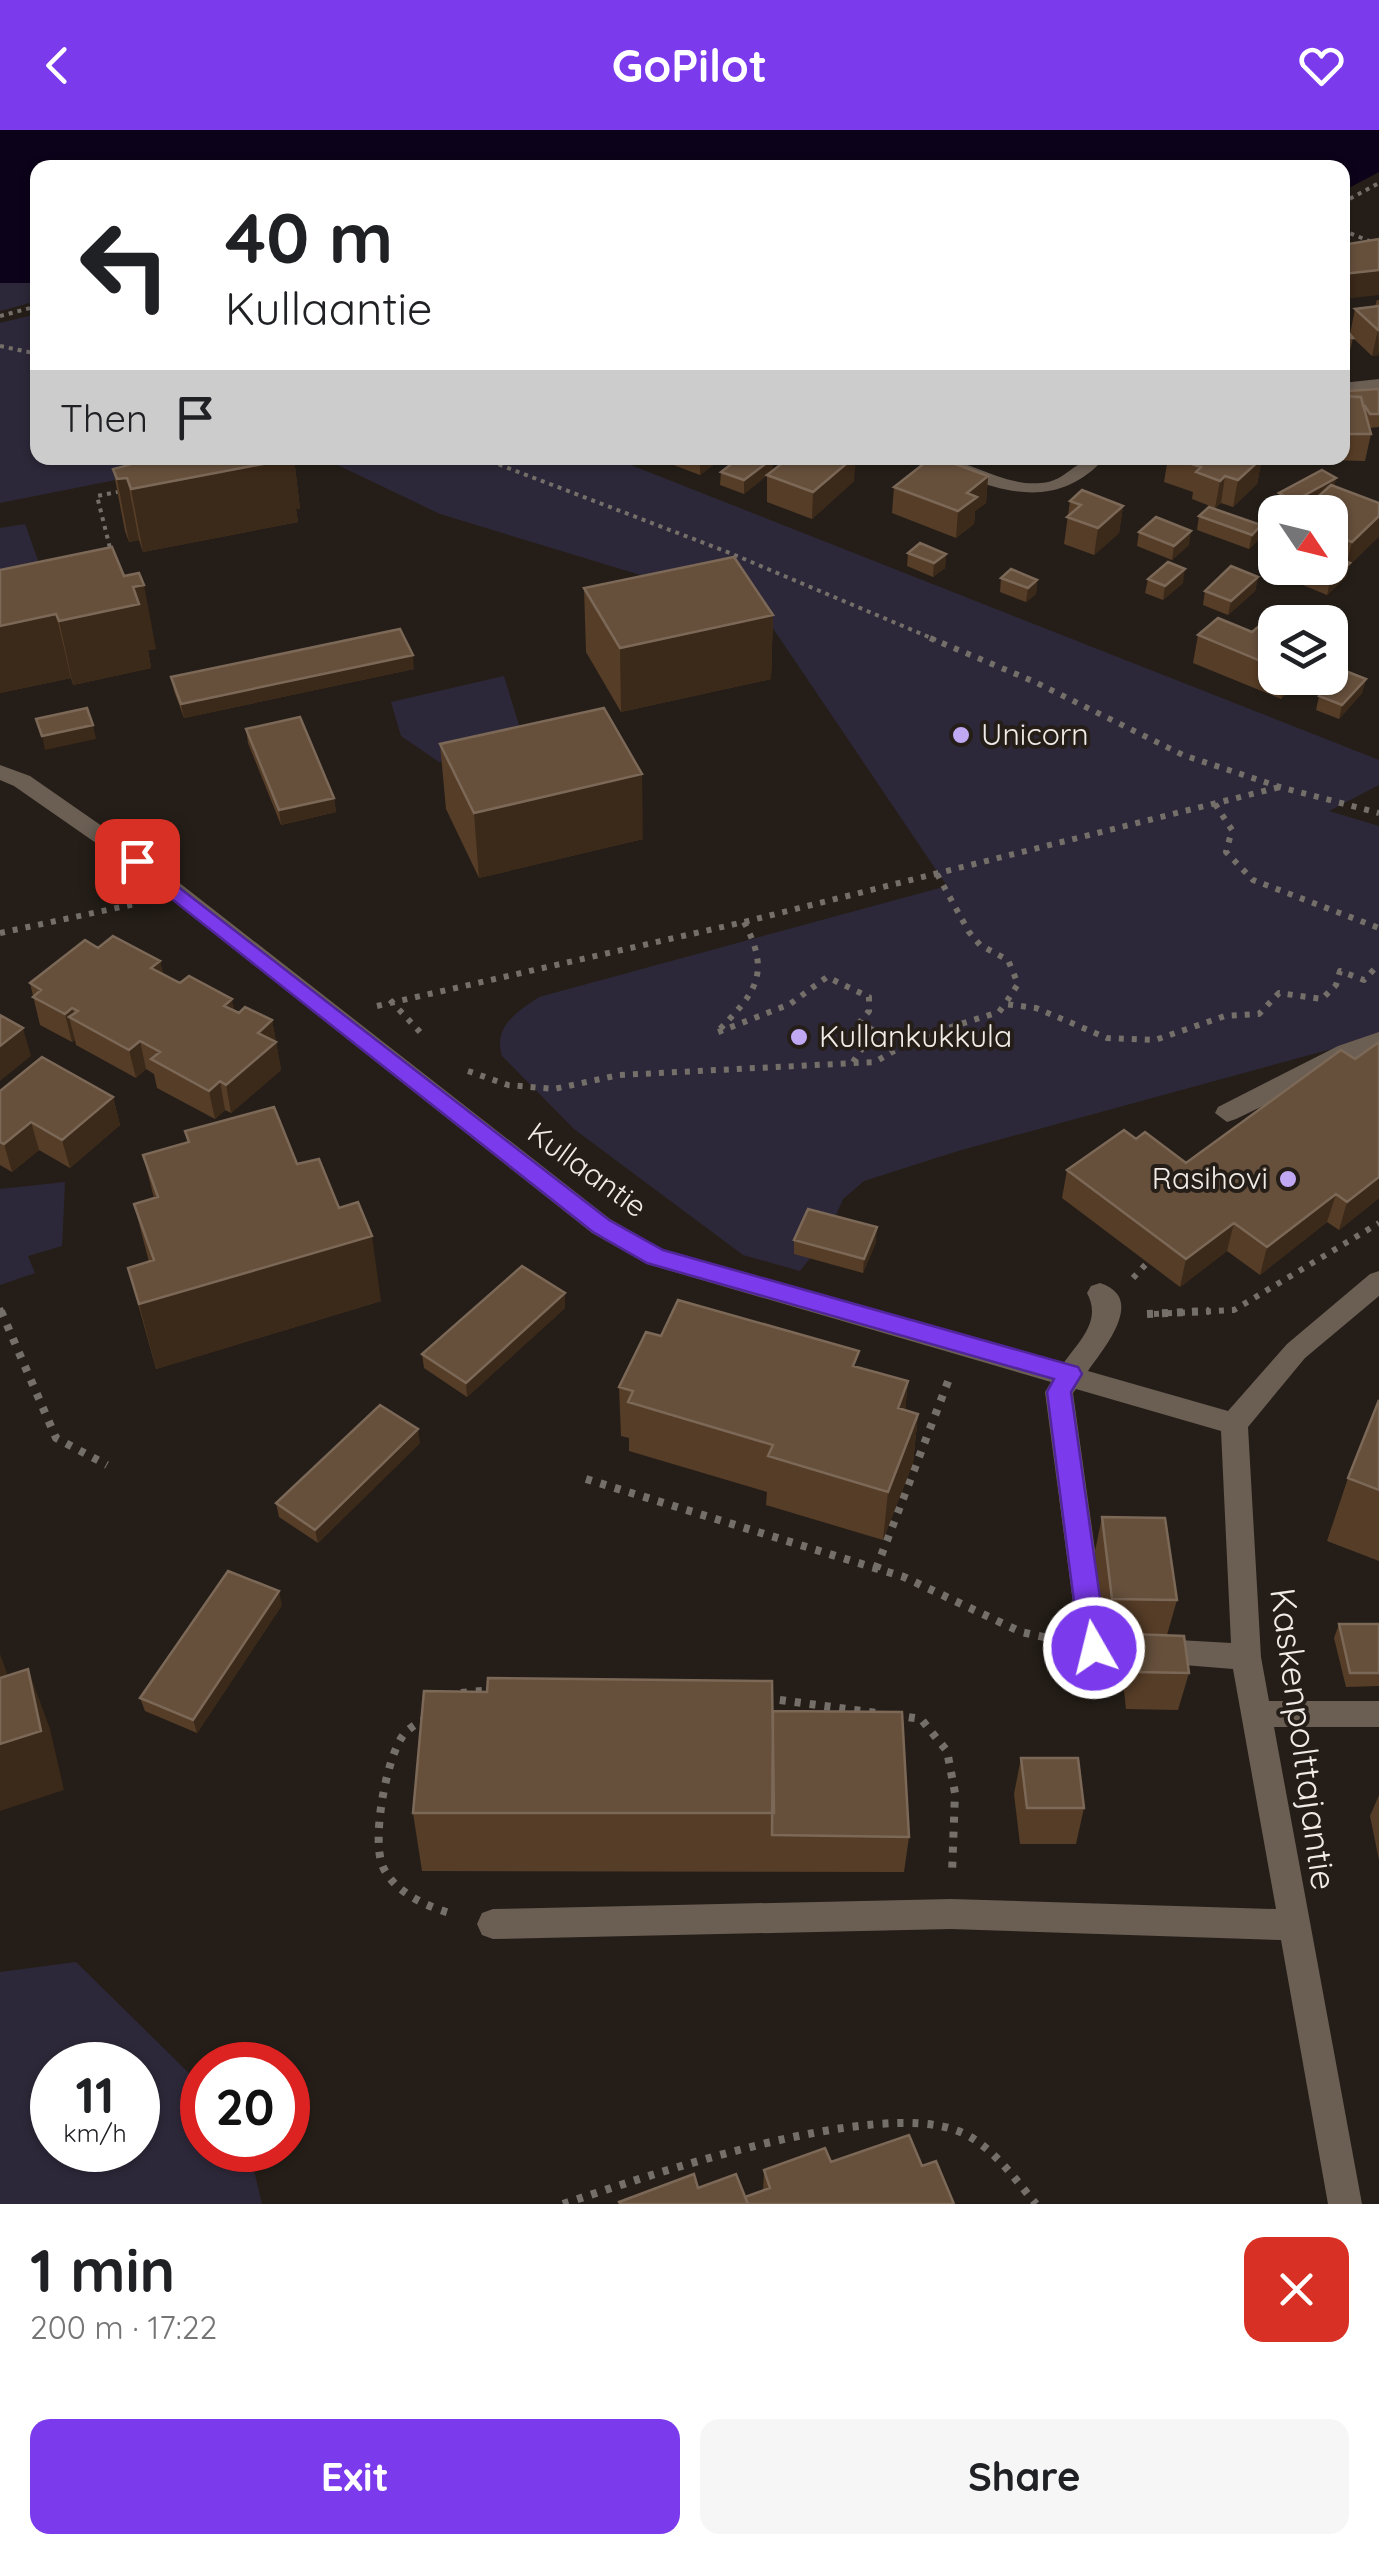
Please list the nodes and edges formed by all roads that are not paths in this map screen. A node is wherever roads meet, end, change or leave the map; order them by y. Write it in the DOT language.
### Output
graph roads {
  1 [pos="1379,384"];
  2 [pos="1350,387"];
  3 [pos="956,465"];
  4 [pos="1087,465"];
  5 [pos="0,772"];
  6 [pos="1379,1040"];
  7 [pos="1227,1113"];
  8 [pos="1379,1281"];
  9 [pos="1100,1293"];
  10 [pos="1069,1374"];
  11 [pos="1234,1424"];
  12 [pos="1246,1656"];
  13 [pos="1255,1714"];
  14 [pos="1379,1714"];
  15 [pos="493,1924"];
  16 [pos="1292,1925"];
  17 [pos="1346,2204"];
  1 -- 2 [label="street"];
  3 -- 4 [label="street"];
  5 -- 10 [label="street, Kullaantie"];
  6 -- 7 [label="street"];
  8 -- 11 [label="street"];
  9 -- 10 [label="street"];
  10 -- 11 [label="street, Kullaantie"];
  10 -- 12 [label="street"];
  11 -- 12 [label="street, Kaskenpolttajantie"];
  12 -- 13 [label="street, Kaskenpolttajantie"];
  13 -- 14 [label="street"];
  13 -- 16 [label="street, Kaskenpolttajantie"];
  15 -- 16 [label="street"];
  16 -- 17 [label="street, Kaskenpolttajantie"];
}
